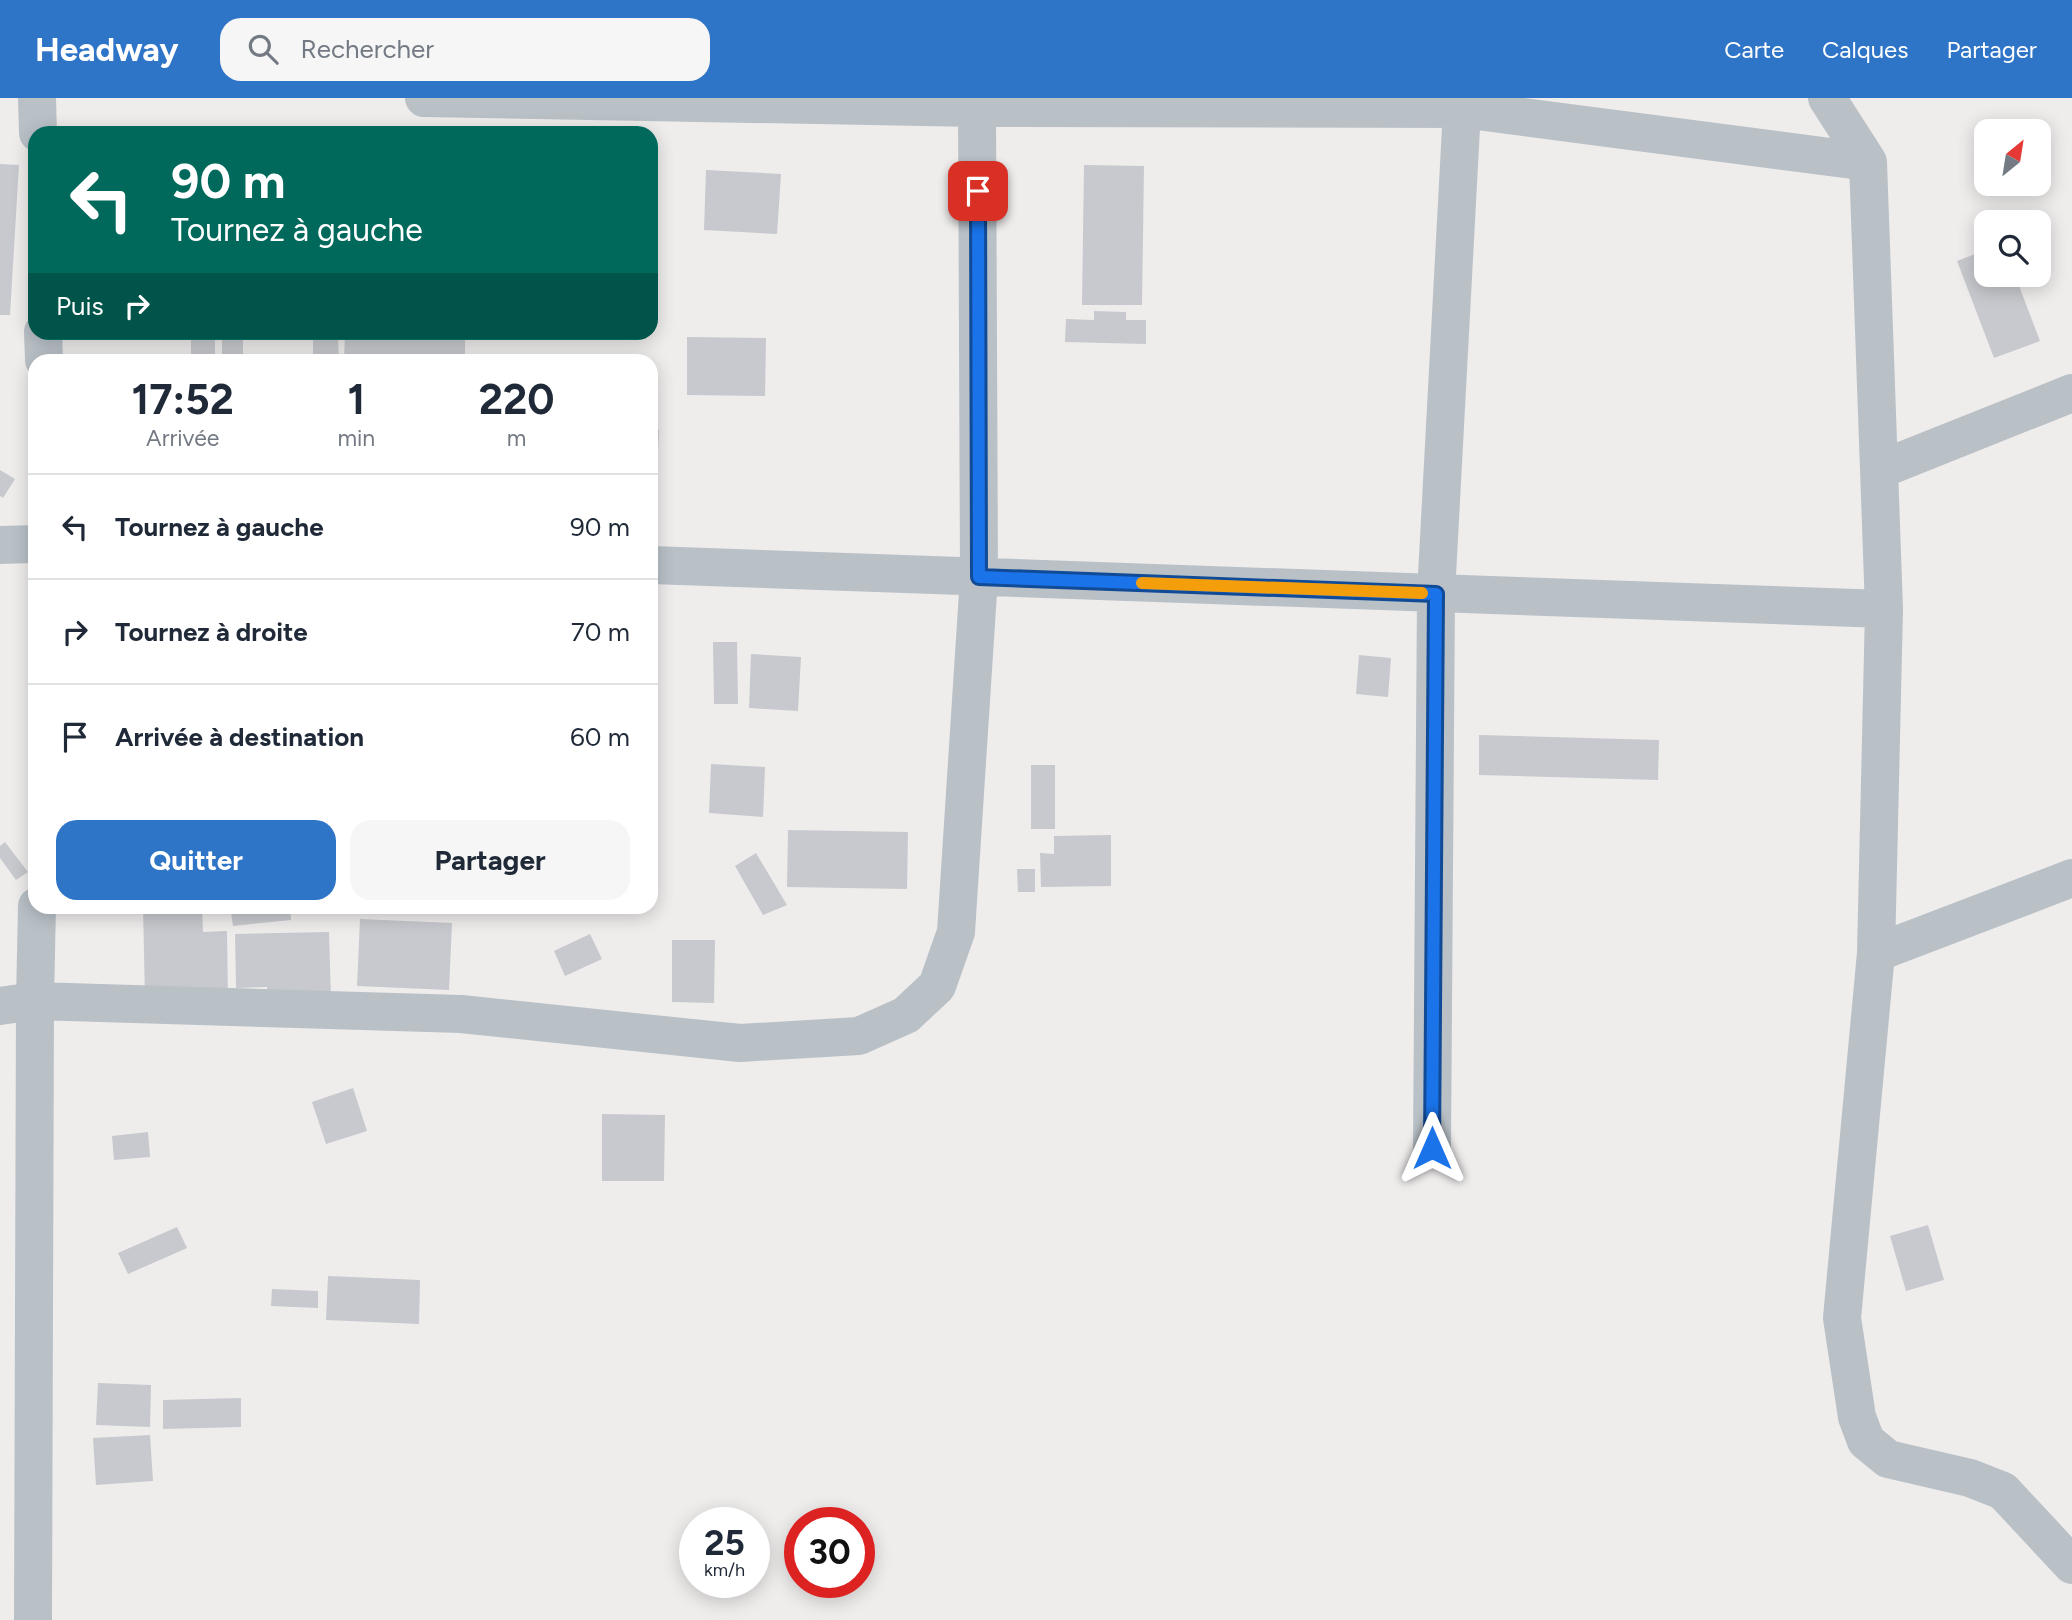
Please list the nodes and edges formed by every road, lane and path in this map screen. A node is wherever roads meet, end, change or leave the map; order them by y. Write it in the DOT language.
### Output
graph roads {
  1 [pos="37,98"];
  2 [pos="424,98"];
  3 [pos="1827,98"];
  4 [pos="1465,104"];
  5 [pos="977,108"];
  6 [pos="38,126"];
  7 [pos="1868,162"];
  8 [pos="2072,393"];
  9 [pos="1879,470"];
  10 [pos="28,544"];
  11 [pos="0,545"];
  12 [pos="658,565"];
  13 [pos="979,577"];
  14 [pos="1436,594"];
  15 [pos="1884,609"];
  16 [pos="2072,878"];
  17 [pos="35,914"];
  18 [pos="1876,953"];
  19 [pos="17,1003"];
  20 [pos="1432,1148"];
  21 [pos="2072,1565"];
  22 [pos="33,1620"];
  1 -- 6 [label="street"];
  2 -- 5 [label="street"];
  3 -- 7 [label="street"];
  4 -- 5 [label="street"];
  4 -- 7 [label="street"];
  4 -- 14 [label="street"];
  5 -- 13 [label="street"];
  7 -- 9 [label="street"];
  8 -- 9 [label="street"];
  9 -- 15 [label="street"];
  10 -- 11 [label="street"];
  12 -- 13 [label="street"];
  13 -- 14 [label="street"];
  13 -- 19 [label="street"];
  14 -- 15 [label="street"];
  14 -- 20 [label="street"];
  15 -- 18 [label="street"];
  16 -- 18 [label="street"];
  17 -- 19 [label="street"];
  18 -- 21 [label="street"];
  19 -- 22 [label="street"];
}
